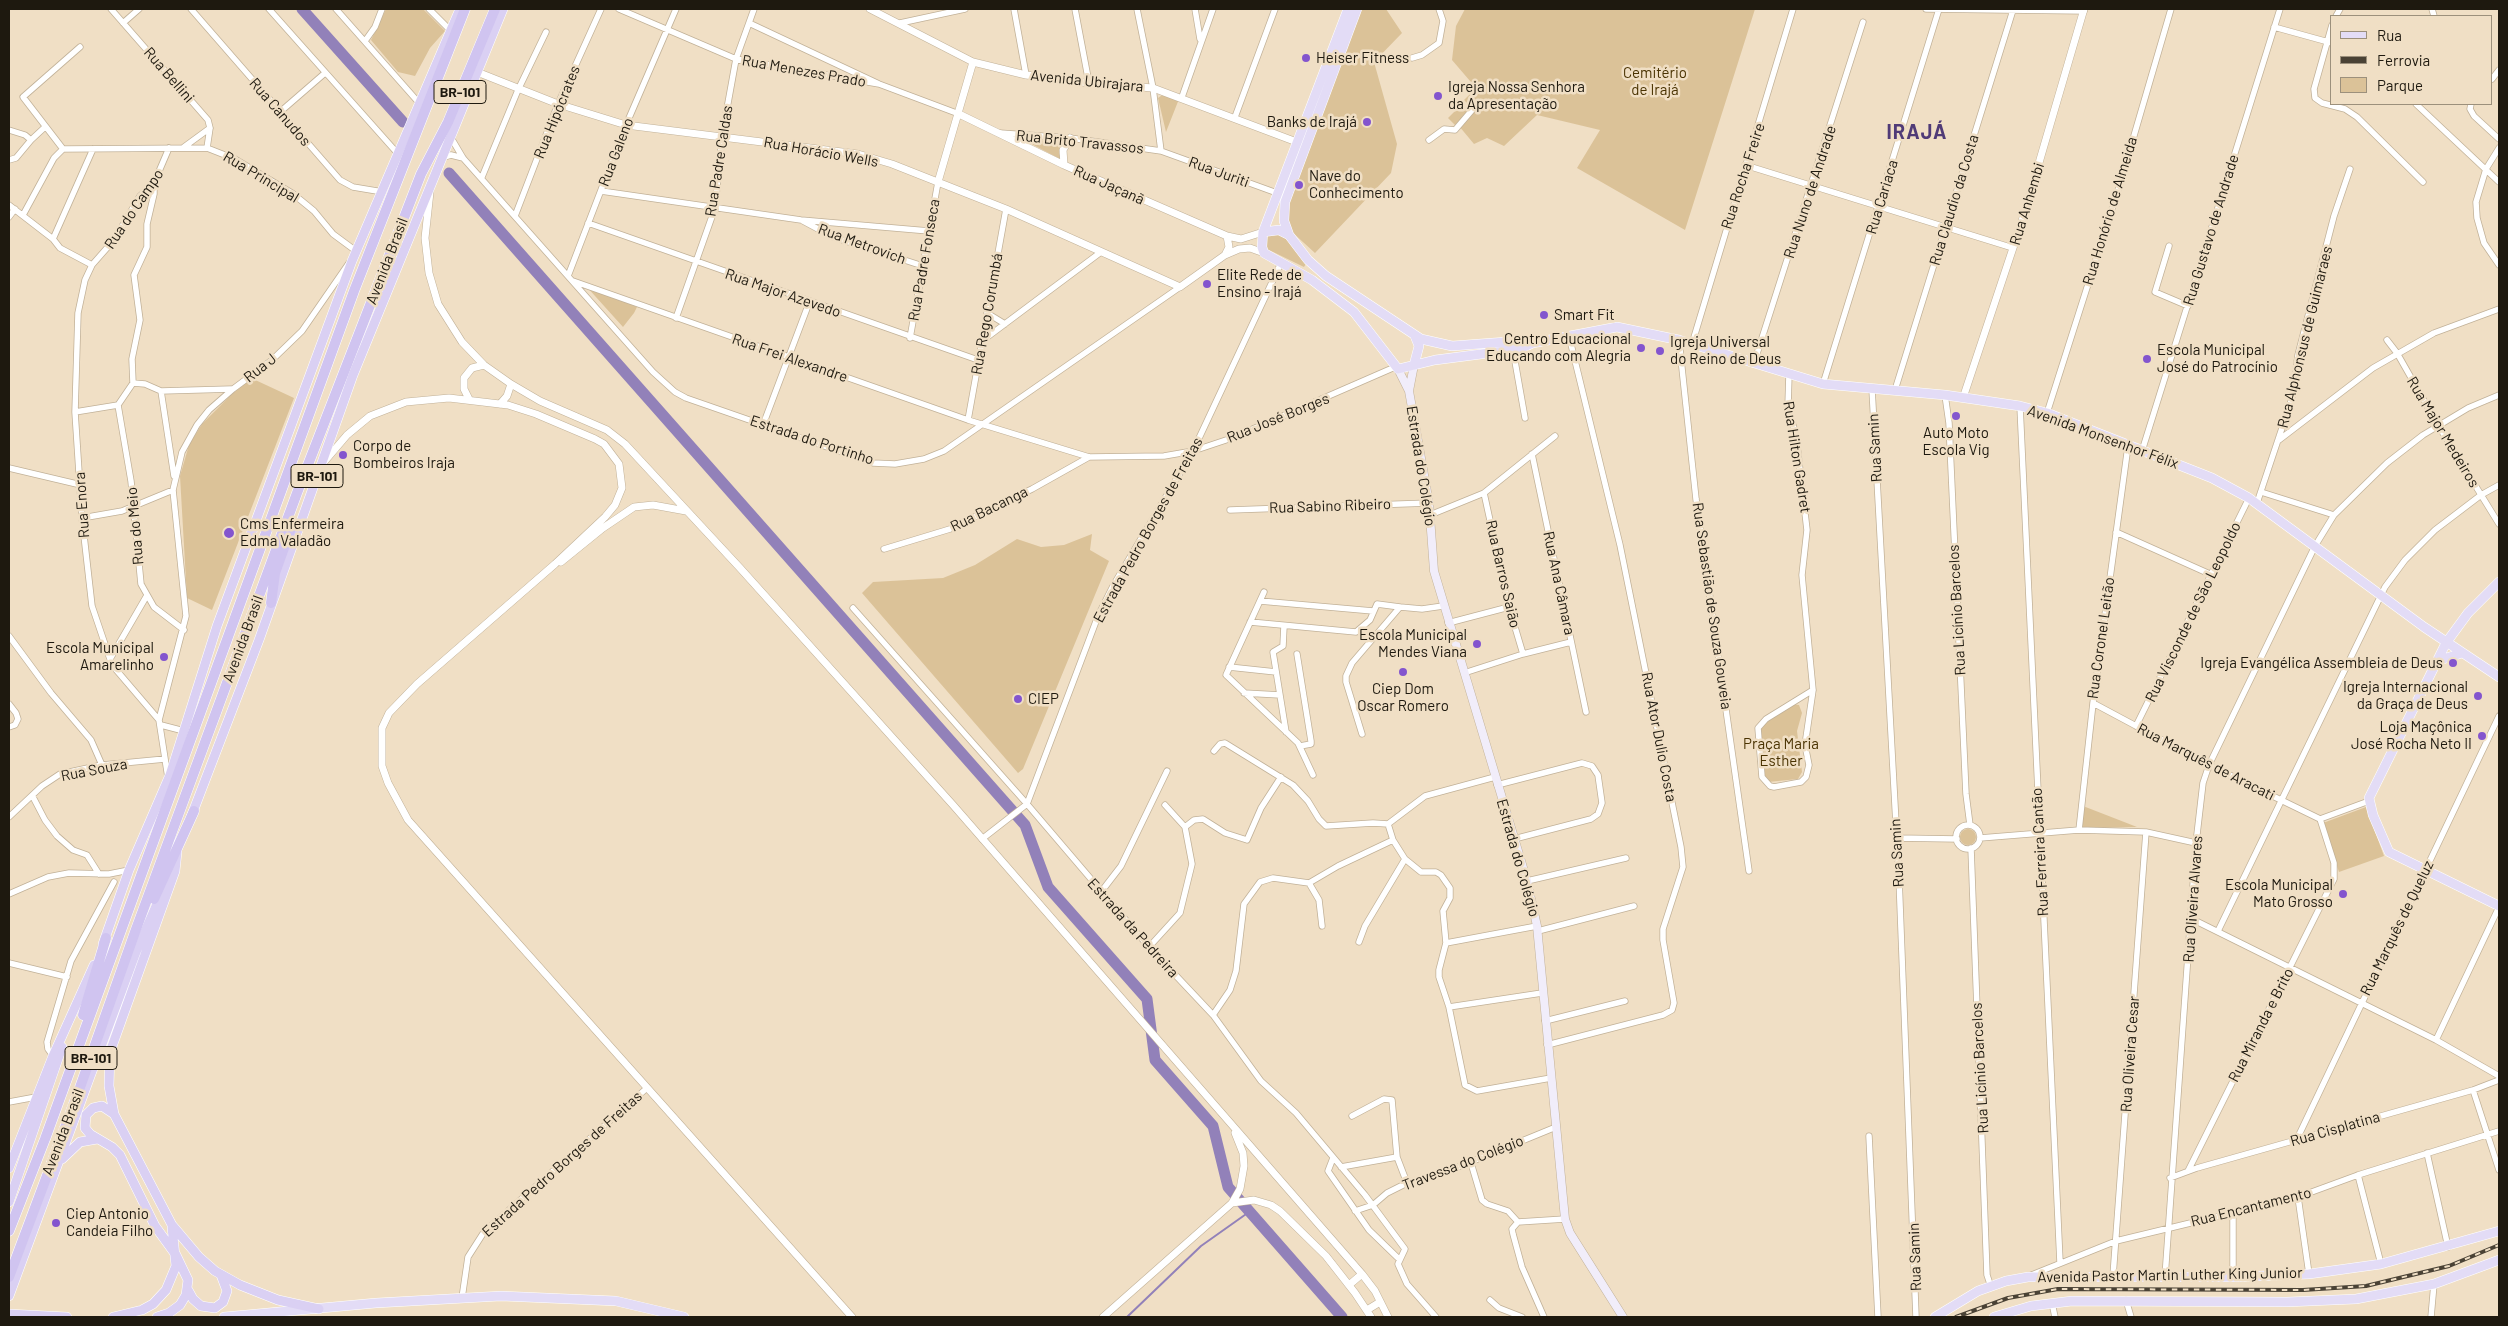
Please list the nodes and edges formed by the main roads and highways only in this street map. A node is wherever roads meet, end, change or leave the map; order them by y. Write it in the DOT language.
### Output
graph roads {
  1 [pos="460,9"];
  2 [pos="465,9"];
  3 [pos="495,9"];
  4 [pos="504,9"];
  5 [pos="1348,9"];
  6 [pos="1357,9"];
  7 [pos="1263,232"];
  8 [pos="1289,235"];
  9 [pos="1415,336"];
  10 [pos="1500,342"];
  11 [pos="1533,343"];
  12 [pos="1484,354"];
  13 [pos="1414,365"];
  14 [pos="1396,368"];
  15 [pos="1409,392"];
  16 [pos="320,434"];
  17 [pos="2499,582"];
  18 [pos="271,603"];
  19 [pos="2432,633"];
  20 [pos="2446,643"];
  21 [pos="2462,653"];
  22 [pos="2437,661"];
  23 [pos="2499,677"];
  24 [pos="194,811"];
  25 [pos="177,852"];
  26 [pos="2499,907"];
  27 [pos="135,932"];
  28 [pos="106,938"];
  29 [pos="70,1020"];
  30 [pos="77,1048"];
  31 [pos="114,1114"];
  32 [pos="97,1139"];
  33 [pos="59,1162"];
  34 [pos="9,1168"];
  35 [pos="9,1202"];
  36 [pos="172,1225"];
  37 [pos="9,1231"];
  38 [pos="2499,1231"];
  39 [pos="176,1255"];
  40 [pos="2499,1260"];
  41 [pos="10,1274"];
  42 [pos="221,1275"];
  43 [pos="188,1290"];
  44 [pos="9,1296"];
  45 [pos="319,1308"];
  46 [pos="9,1314"];
  47 [pos="67,1317"];
  48 [pos="113,1317"];
  49 [pos="157,1317"];
  50 [pos="224,1317"];
  51 [pos="684,1317"];
  52 [pos="1623,1317"];
  53 [pos="1935,1317"];
  54 [pos="1994,1317"];
  1 -- 28 [label="highway, Avenida Brasil / BR-101"];
  2 -- 30 [label="highway, Avenida Brasil / BR-101"];
  3 -- 16 [label="highway, Avenida Brasil / BR-101"];
  4 -- 18 [label="highway, Avenida Brasil / BR-101"];
  5 -- 7 [label="main road"];
  6 -- 8 [label="main road"];
  7 -- 8 [label="main road"];
  7 -- 14 [label="main road"];
  8 -- 9 [label="main road, Avenida Monsenhor Félix"];
  9 -- 10 [label="main road, Avenida Monsenhor Félix"];
  9 -- 13 [label="main road"];
  10 -- 11 [label="main road, Avenida Monsenhor Félix"];
  10 -- 12 [label="main road"];
  11 -- 12 [label="main road, Avenida Monsenhor Félix"];
  11 -- 19 [label="main road, Avenida Monsenhor Félix"];
  12 -- 13 [label="main road, Avenida Monsenhor Félix"];
  13 -- 14 [label="main road, Avenida Monsenhor Félix"];
  13 -- 15 [label="main road, Estrada do Colégio"];
  14 -- 15 [label="main road, Estrada do Colégio"];
  15 -- 52 [label="main road, Estrada do Colégio"];
  16 -- 18 [label="highway"];
  16 -- 27 [label="highway, Avenida Brasil / BR-101"];
  17 -- 20 [label="main road"];
  18 -- 24 [label="highway, Avenida Brasil / BR-101"];
  19 -- 20 [label="main road, Avenida Monsenhor Félix"];
  19 -- 22 [label="main road"];
  20 -- 21 [label="main road, Avenida Monsenhor Félix"];
  20 -- 22 [label="main road"];
  21 -- 22 [label="main road"];
  21 -- 23 [label="main road, Avenida Monsenhor Félix"];
  22 -- 26 [label="main road"];
  24 -- 25 [label="highway, Avenida Brasil"];
  24 -- 27 [label="highway"];
  25 -- 31 [label="highway, Avenida Brasil / BR-101"];
  25 -- 33 [label="highway, Avenida Brasil"];
  27 -- 41 [label="highway, Avenida Brasil / BR-101"];
  28 -- 29 [label="highway, Avenida Brasil"];
  28 -- 30 [label="highway"];
  29 -- 34 [label="highway, Avenida Brasil"];
  29 -- 35 [label="highway, Avenida Brasil"];
  30 -- 37 [label="highway, Avenida Brasil / BR-101"];
  31 -- 32 [label="highway"];
  31 -- 36 [label="highway, Avenida Brasil"];
  32 -- 33 [label="highway"];
  32 -- 39 [label="highway"];
  33 -- 44 [label="highway, Avenida Brasil"];
  36 -- 39 [label="highway"];
  36 -- 42 [label="highway"];
  38 -- 53 [label="main road, Avenida Pastor Martin Luther King Junior"];
  39 -- 43 [label="highway"];
  39 -- 48 [label="highway"];
  40 -- 54 [label="main road, Avenida Pastor Martin Luther King Junior"];
  42 -- 43 [label="highway"];
  42 -- 45 [label="highway"];
  43 -- 49 [label="highway"];
  45 -- 50 [label="main road"];
  45 -- 51 [label="main road"];
  46 -- 47 [label="highway"];
}
